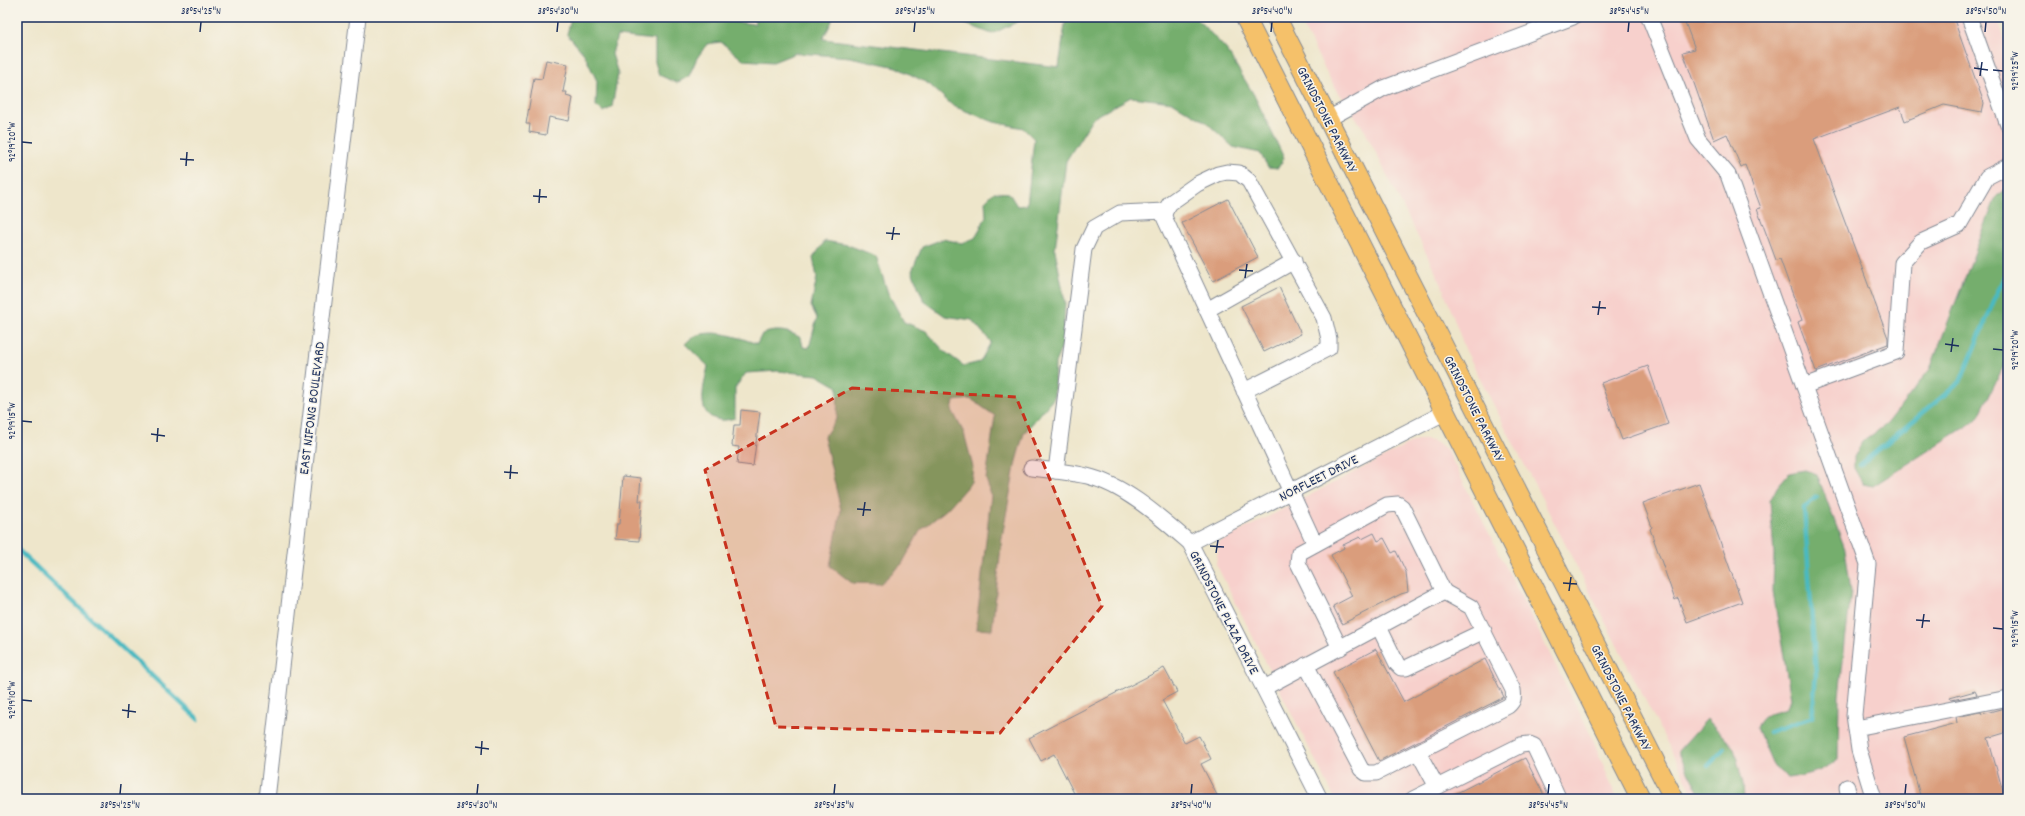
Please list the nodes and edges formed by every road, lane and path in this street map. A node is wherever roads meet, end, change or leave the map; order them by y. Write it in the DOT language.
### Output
graph roads {
  1 [pos="358,17"];
  2 [pos="1245,17"];
  3 [pos="1276,17"];
  4 [pos="1573,17"];
  5 [pos="1649,17"];
  6 [pos="1969,17"];
  7 [pos="1328,120"];
  8 [pos="2008,125"];
  9 [pos="2008,166"];
  10 [pos="1165,211"];
  11 [pos="1294,261"];
  12 [pos="1207,310"];
  13 [pos="1804,386"];
  14 [pos="1244,391"];
  15 [pos="1446,412"];
  16 [pos="1031,468"];
  17 [pos="1056,471"];
  18 [pos="1291,491"];
  19 [pos="1190,543"];
  20 [pos="1315,544"];
  21 [pos="1444,592"];
  22 [pos="1379,627"];
  23 [pos="1484,631"];
  24 [pos="1340,648"];
  25 [pos="1306,665"];
  26 [pos="1264,688"];
  27 [pos="2008,698"];
  28 [pos="1856,728"];
  29 [pos="1418,752"];
  30 [pos="1437,787"];
  31 [pos="1420,797"];
  32 [pos="267,799"];
  33 [pos="1320,799"];
  34 [pos="1557,799"];
  35 [pos="1641,799"];
  36 [pos="1674,799"];
  37 [pos="1874,799"];
  1 -- 32 [label="street, EAST NIFONG BOULEVARD"];
  2 -- 15 [label="main road, GRINDSTONE PARKWAY"];
  3 -- 7 [label="main road, GRINDSTONE PARKWAY"];
  4 -- 7 [label="street"];
  5 -- 13 [label="street"];
  6 -- 8 [label="street"];
  7 -- 36 [label="main road, GRINDSTONE PARKWAY"];
  9 -- 13 [label="street"];
  10 -- 11 [label="street"];
  10 -- 12 [label="street"];
  10 -- 17 [label="street"];
  11 -- 12 [label="street"];
  11 -- 14 [label="street"];
  12 -- 14 [label="street"];
  13 -- 28 [label="street"];
  14 -- 18 [label="street"];
  15 -- 18 [label="street, NORFLEET DRIVE"];
  15 -- 35 [label="main road, GRINDSTONE PARKWAY"];
  16 -- 17 [label="street, GRINDSTONE PLAZA DRIVE"];
  17 -- 19 [label="street, GRINDSTONE PLAZA DRIVE"];
  18 -- 19 [label="street, NORFLEET DRIVE"];
  18 -- 20 [label="street"];
  19 -- 26 [label="street, GRINDSTONE PLAZA DRIVE"];
  20 -- 21 [label="street"];
  20 -- 24 [label="street"];
  21 -- 22 [label="street"];
  21 -- 23 [label="street"];
  22 -- 23 [label="street"];
  22 -- 24 [label="street"];
  23 -- 29 [label="street"];
  24 -- 25 [label="street"];
  25 -- 26 [label="street"];
  25 -- 29 [label="street"];
  26 -- 33 [label="street, GRINDSTONE PLAZA DRIVE"];
  27 -- 28 [label="street"];
  28 -- 37 [label="street"];
  29 -- 30 [label="street"];
  30 -- 31 [label="street"];
  30 -- 34 [label="street"];
}
